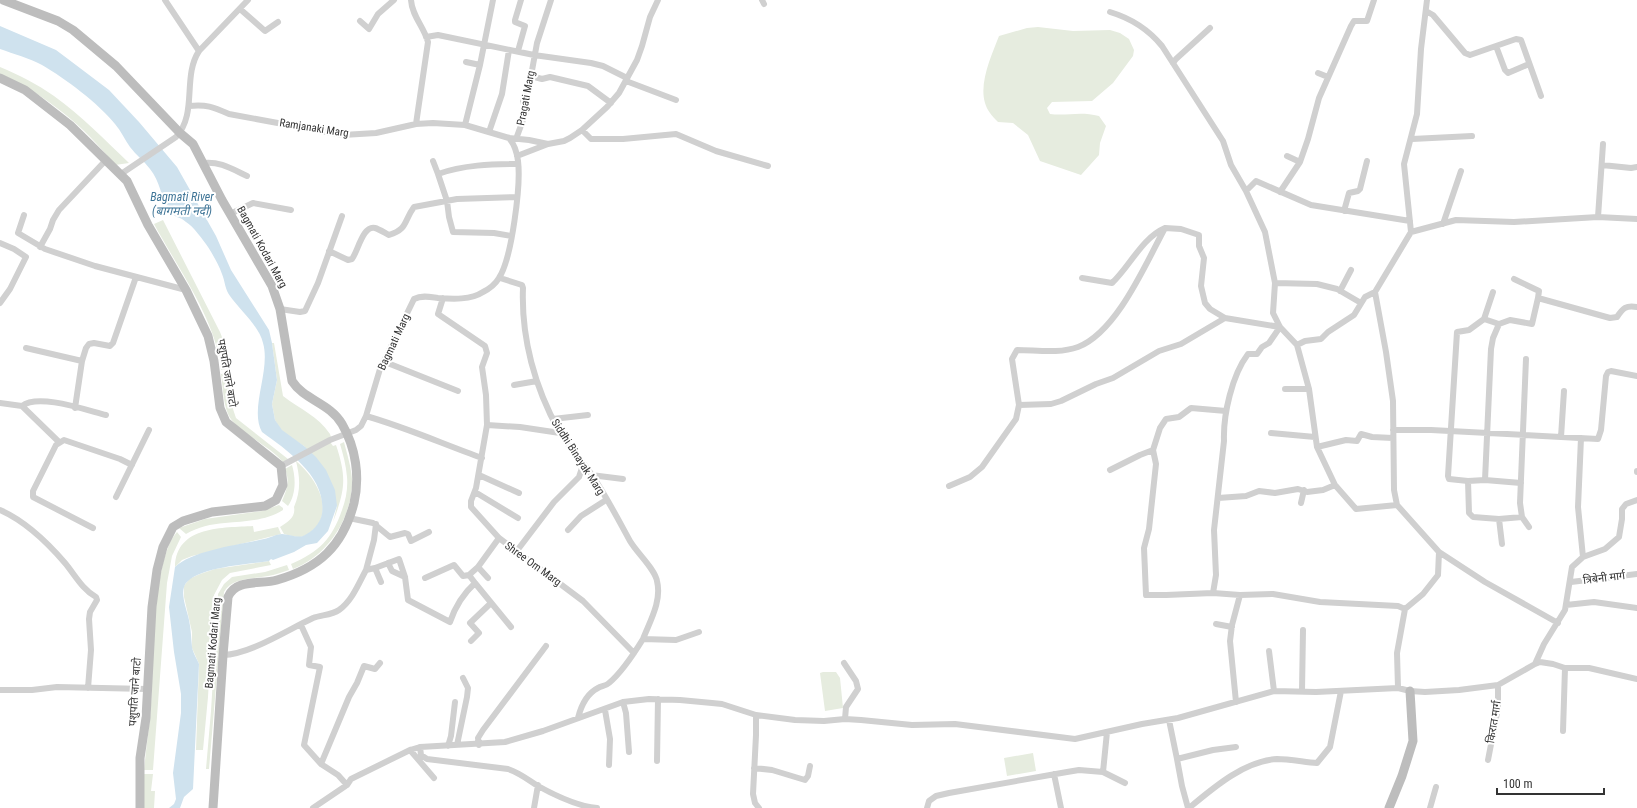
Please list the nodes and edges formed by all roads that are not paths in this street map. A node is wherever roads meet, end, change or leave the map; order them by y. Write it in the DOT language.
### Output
graph roads {
  1 [pos="3,0"];
  2 [pos="165,0"];
  3 [pos="248,0"];
  4 [pos="394,0"];
  5 [pos="411,0"];
  6 [pos="493,0"];
  7 [pos="521,0"];
  8 [pos="551,0"];
  9 [pos="658,0"];
  10 [pos="1374,0"];
  11 [pos="1427,0"];
  12 [pos="240,9"];
  13 [pos="1426,11"];
  14 [pos="1110,12"];
  15 [pos="360,21"];
  16 [pos="278,22"];
  17 [pos="1210,28"];
  18 [pos="426,37"];
  19 [pos="484,44"];
  20 [pos="1496,46"];
  21 [pos="509,50"];
  22 [pos="199,51"];
  23 [pos="518,51"];
  24 [pos="534,55"];
  25 [pos="466,62"];
  26 [pos="1173,63"];
  27 [pos="1529,64"];
  28 [pos="480,65"];
  29 [pos="1318,73"];
  30 [pos="531,76"];
  31 [pos="1328,77"];
  32 [pos="0,78"];
  33 [pos="627,79"];
  34 [pos="1541,96"];
  35 [pos="676,100"];
  36 [pos="611,103"];
  37 [pos="189,106"];
  38 [pos="416,124"];
  39 [pos="465,126"];
  40 [pos="582,130"];
  41 [pos="489,132"];
  42 [pos="180,133"];
  43 [pos="1472,136"];
  44 [pos="509,138"];
  45 [pos="516,139"];
  46 [pos="1412,139"];
  47 [pos="548,144"];
  48 [pos="1603,144"];
  49 [pos="517,156"];
  50 [pos="1286,156"];
  51 [pos="106,160"];
  52 [pos="1367,160"];
  53 [pos="433,161"];
  54 [pos="1300,162"];
  55 [pos="203,163"];
  56 [pos="518,164"];
  57 [pos="1602,165"];
  58 [pos="768,166"];
  59 [pos="1637,167"];
  60 [pos="1461,171"];
  61 [pos="121,174"];
  62 [pos="438,174"];
  63 [pos="247,176"];
  64 [pos="1246,191"];
  65 [pos="1280,192"];
  66 [pos="516,197"];
  67 [pos="447,201"];
  68 [pos="291,210"];
  69 [pos="1344,210"];
  70 [pos="230,214"];
  71 [pos="24,215"];
  72 [pos="342,216"];
  73 [pos="1598,217"];
  74 [pos="1637,219"];
  75 [pos="1410,221"];
  76 [pos="1443,224"];
  77 [pos="1165,228"];
  78 [pos="1411,232"];
  79 [pos="511,236"];
  80 [pos="0,243"];
  81 [pos="40,247"];
  82 [pos="329,251"];
  83 [pos="1351,270"];
  84 [pos="136,277"];
  85 [pos="500,278"];
  86 [pos="1082,278"];
  87 [pos="1514,279"];
  88 [pos="1275,283"];
  89 [pos="186,290"];
  90 [pos="1340,291"];
  91 [pos="1375,292"];
  92 [pos="1493,292"];
  93 [pos="442,298"];
  94 [pos="1538,298"];
  95 [pos="0,303"];
  96 [pos="1361,303"];
  97 [pos="1637,307"];
  98 [pos="280,309"];
  99 [pos="1226,318"];
  100 [pos="1484,319"];
  101 [pos="1500,324"];
  102 [pos="1280,327"];
  103 [pos="1297,345"];
  104 [pos="26,348"];
  105 [pos="1526,359"];
  106 [pos="82,361"];
  107 [pos="385,362"];
  108 [pos="1637,376"];
  109 [pos="537,381"];
  110 [pos="514,385"];
  111 [pos="1286,389"];
  112 [pos="1309,389"];
  113 [pos="458,391"];
  114 [pos="1564,391"];
  115 [pos="0,402"];
  116 [pos="1019,405"];
  117 [pos="22,406"];
  118 [pos="75,408"];
  119 [pos="1226,411"];
  120 [pos="106,415"];
  121 [pos="588,415"];
  122 [pos="366,416"];
  123 [pos="553,419"];
  124 [pos="487,425"];
  125 [pos="149,430"];
  126 [pos="1394,430"];
  127 [pos="1450,431"];
  128 [pos="560,433"];
  129 [pos="1271,433"];
  130 [pos="1487,433"];
  131 [pos="347,434"];
  132 [pos="1522,435"];
  133 [pos="1315,437"];
  134 [pos="1561,437"];
  135 [pos="1393,438"];
  136 [pos="1581,438"];
  137 [pos="59,442"];
  138 [pos="1317,447"];
  139 [pos="1153,450"];
  140 [pos="482,458"];
  141 [pos="583,464"];
  142 [pos="132,465"];
  143 [pos="281,466"];
  144 [pos="1110,470"];
  145 [pos="479,475"];
  146 [pos="591,475"];
  147 [pos="623,479"];
  148 [pos="1485,480"];
  149 [pos="1468,481"];
  150 [pos="1521,483"];
  151 [pos="1335,485"];
  152 [pos="949,486"];
  153 [pos="1304,490"];
  154 [pos="475,492"];
  155 [pos="519,493"];
  156 [pos="116,497"];
  157 [pos="1218,498"];
  158 [pos="606,500"];
  159 [pos="1637,500"];
  160 [pos="1301,503"];
  161 [pos="1397,505"];
  162 [pos="0,510"];
  163 [pos="1522,517"];
  164 [pos="349,518"];
  165 [pos="518,518"];
  166 [pos="1499,519"];
  167 [pos="376,524"];
  168 [pos="1528,527"];
  169 [pos="93,528"];
  170 [pos="568,530"];
  171 [pos="429,532"];
  172 [pos="499,538"];
  173 [pos="1502,544"];
  174 [pos="516,552"];
  175 [pos="1439,552"];
  176 [pos="1583,557"];
  177 [pos="388,563"];
  178 [pos="478,567"];
  179 [pos="375,568"];
  180 [pos="366,570"];
  181 [pos="1637,574"];
  182 [pos="469,575"];
  183 [pos="405,577"];
  184 [pos="425,578"];
  185 [pos="488,578"];
  186 [pos="381,582"];
  187 [pos="1571,582"];
  188 [pos="475,583"];
  189 [pos="1213,593"];
  190 [pos="1240,595"];
  191 [pos="491,603"];
  192 [pos="1566,605"];
  193 [pos="1637,608"];
  194 [pos="1406,609"];
  195 [pos="1558,623"];
  196 [pos="1216,624"];
  197 [pos="301,625"];
  198 [pos="511,627"];
  199 [pos="1232,627"];
  200 [pos="1303,630"];
  201 [pos="699,632"];
  202 [pos="643,639"];
  203 [pos="470,641"];
  204 [pos="546,646"];
  205 [pos="1269,651"];
  206 [pos="634,653"];
  207 [pos="223,655"];
  208 [pos="380,663"];
  209 [pos="844,663"];
  210 [pos="1535,664"];
  211 [pos="1565,668"];
  212 [pos="463,678"];
  213 [pos="1637,679"];
  214 [pos="1498,685"];
  215 [pos="88,688"];
  216 [pos="1398,688"];
  217 [pos="148,689"];
  218 [pos="0,690"];
  219 [pos="1340,690"];
  220 [pos="1274,691"];
  221 [pos="1302,691"];
  222 [pos="1410,691"];
  223 [pos="658,700"];
  224 [pos="455,702"];
  225 [pos="623,702"];
  226 [pos="1236,702"];
  227 [pos="605,710"];
  228 [pos="756,715"];
  229 [pos="578,718"];
  230 [pos="845,719"];
  231 [pos="1169,720"];
  232 [pos="1563,730"];
  233 [pos="1107,732"];
  234 [pos="457,745"];
  235 [pos="478,745"];
  236 [pos="448,746"];
  237 [pos="420,747"];
  238 [pos="1236,747"];
  239 [pos="410,750"];
  240 [pos="629,752"];
  241 [pos="1177,759"];
  242 [pos="1488,760"];
  243 [pos="657,761"];
  244 [pos="321,764"];
  245 [pos="609,765"];
  246 [pos="810,766"];
  247 [pos="754,768"];
  248 [pos="1102,772"];
  249 [pos="1054,774"];
  250 [pos="434,778"];
  251 [pos="1125,784"];
  252 [pos="346,785"];
  253 [pos="538,786"];
  254 [pos="1436,787"];
  255 [pos="140,808"];
  256 [pos="213,808"];
  257 [pos="314,808"];
  258 [pos="534,808"];
  259 [pos="597,808"];
  260 [pos="759,808"];
  261 [pos="928,808"];
  262 [pos="1061,808"];
  263 [pos="1189,808"];
  264 [pos="1389,808"];
  265 [pos="1430,808"];
  1 -- 42 [label="main road, Bagmati Kodari Marg"];
  2 -- 22 [label="street"];
  3 -- 12 [label="street"];
  4 -- 15 [label="street"];
  5 -- 18 [label="street"];
  6 -- 19 [label="street"];
  7 -- 23 [label="street"];
  8 -- 24 [label="street, Pragati Marg"];
  9 -- 33 [label="street, Ramjanaki Marg"];
  10 -- 31 [label="street"];
  11 -- 13 [label="street"];
  12 -- 16 [label="street"];
  12 -- 22 [label="street"];
  13 -- 20 [label="street"];
  13 -- 46 [label="street"];
  14 -- 26 [label="street"];
  17 -- 26 [label="street"];
  18 -- 19 [label="street"];
  18 -- 38 [label="street"];
  19 -- 21 [label="street"];
  19 -- 28 [label="street"];
  20 -- 27 [label="street"];
  20 -- 27 [label="street"];
  21 -- 23 [label="street"];
  21 -- 41 [label="street"];
  22 -- 37 [label="street"];
  23 -- 24 [label="street"];
  24 -- 30 [label="street, Pragati Marg"];
  24 -- 33 [label="street"];
  25 -- 28 [label="street"];
  26 -- 64 [label="street"];
  27 -- 34 [label="street"];
  28 -- 39 [label="street"];
  29 -- 31 [label="street"];
  30 -- 36 [label="street"];
  30 -- 45 [label="street, Pragati Marg"];
  31 -- 54 [label="street"];
  32 -- 51 [label="main road, पशुपति जाने बाटो"];
  33 -- 35 [label="street"];
  33 -- 36 [label="street, Ramjanaki Marg"];
  36 -- 40 [label="street, Ramjanaki Marg"];
  37 -- 38 [label="street, Ramjanaki Marg"];
  37 -- 42 [label="street"];
  38 -- 39 [label="street, Ramjanaki Marg"];
  39 -- 41 [label="street, Ramjanaki Marg"];
  40 -- 47 [label="street, Ramjanaki Marg"];
  40 -- 58 [label="street"];
  41 -- 44 [label="street, Ramjanaki Marg"];
  42 -- 55 [label="main road, Bagmati Kodari Marg"];
  42 -- 61 [label="street"];
  43 -- 46 [label="street"];
  44 -- 45 [label="street, Ramjanaki Marg"];
  44 -- 49 [label="street"];
  45 -- 47 [label="street, Ramjanaki Marg"];
  46 -- 75 [label="street"];
  47 -- 49 [label="street"];
  48 -- 57 [label="street"];
  49 -- 56 [label="street"];
  50 -- 54 [label="street"];
  51 -- 61 [label="main road, पशुपति जाने बाटो"];
  51 -- 81 [label="street"];
  52 -- 69 [label="street"];
  53 -- 62 [label="street"];
  54 -- 65 [label="street"];
  55 -- 63 [label="street"];
  55 -- 70 [label="main road, Bagmati Kodari Marg"];
  56 -- 62 [label="street"];
  56 -- 66 [label="street"];
  57 -- 59 [label="street"];
  57 -- 73 [label="street"];
  60 -- 76 [label="street"];
  61 -- 89 [label="main road, पशुपति जाने बाटो"];
  62 -- 67 [label="street"];
  64 -- 65 [label="street"];
  64 -- 88 [label="street"];
  65 -- 69 [label="street"];
  66 -- 67 [label="street"];
  66 -- 79 [label="street"];
  67 -- 79 [label="street"];
  67 -- 82 [label="street"];
  68 -- 70 [label="street"];
  69 -- 75 [label="street"];
  70 -- 98 [label="main road, Bagmati Kodari Marg"];
  71 -- 81 [label="street"];
  72 -- 82 [label="street"];
  73 -- 74 [label="street"];
  73 -- 76 [label="street"];
  75 -- 78 [label="street"];
  76 -- 78 [label="street"];
  77 -- 86 [label="street"];
  77 -- 99 [label="street"];
  77 -- 116 [label="street"];
  78 -- 91 [label="street"];
  79 -- 85 [label="street"];
  80 -- 95 [label="street"];
  81 -- 84 [label="street"];
  82 -- 98 [label="street"];
  83 -- 90 [label="street"];
  84 -- 89 [label="street"];
  84 -- 106 [label="street"];
  85 -- 93 [label="street, Bagmati Marg"];
  85 -- 109 [label="street, Siddhi Binayak Marg"];
  87 -- 94 [label="street"];
  88 -- 90 [label="street"];
  88 -- 102 [label="street"];
  89 -- 143 [label="main road, पशुपति जाने बाटो"];
  90 -- 96 [label="street"];
  91 -- 96 [label="street"];
  91 -- 126 [label="street"];
  92 -- 100 [label="street"];
  93 -- 107 [label="street, Bagmati Marg"];
  93 -- 124 [label="street, Shree Om Marg"];
  94 -- 97 [label="street"];
  94 -- 101 [label="street"];
  96 -- 103 [label="street"];
  98 -- 131 [label="main road, Bagmati Kodari Marg"];
  99 -- 102 [label="street"];
  99 -- 116 [label="street"];
  100 -- 101 [label="street"];
  100 -- 127 [label="street"];
  101 -- 130 [label="street"];
  102 -- 103 [label="street"];
  102 -- 119 [label="street"];
  103 -- 112 [label="street"];
  104 -- 106 [label="street"];
  105 -- 132 [label="street"];
  106 -- 118 [label="street"];
  107 -- 113 [label="street"];
  107 -- 122 [label="street, Bagmati Marg"];
  108 -- 136 [label="street"];
  109 -- 110 [label="street"];
  109 -- 123 [label="street, Siddhi Binayak Marg"];
  111 -- 112 [label="street"];
  112 -- 133 [label="street"];
  114 -- 134 [label="street"];
  115 -- 117 [label="street"];
  116 -- 152 [label="street"];
  117 -- 118 [label="street"];
  117 -- 137 [label="street"];
  118 -- 120 [label="street"];
  119 -- 139 [label="street"];
  119 -- 157 [label="street"];
  121 -- 123 [label="street"];
  122 -- 131 [label="street, Bagmati Marg"];
  122 -- 140 [label="street"];
  123 -- 128 [label="street, Siddhi Binayak Marg"];
  124 -- 128 [label="street"];
  124 -- 140 [label="street, Shree Om Marg"];
  125 -- 142 [label="street"];
  126 -- 127 [label="street"];
  126 -- 135 [label="street"];
  127 -- 130 [label="street"];
  127 -- 149 [label="street"];
  128 -- 141 [label="street, Siddhi Binayak Marg"];
  129 -- 133 [label="street"];
  130 -- 132 [label="street"];
  130 -- 148 [label="street"];
  131 -- 143 [label="street, Bagmati Marg"];
  131 -- 164 [label="main road, Bagmati Kodari Marg"];
  132 -- 134 [label="street"];
  132 -- 150 [label="street"];
  133 -- 138 [label="street"];
  134 -- 136 [label="street"];
  135 -- 138 [label="street"];
  135 -- 161 [label="street"];
  136 -- 176 [label="street"];
  137 -- 142 [label="street"];
  137 -- 169 [label="street"];
  138 -- 151 [label="street"];
  139 -- 144 [label="street"];
  139 -- 189 [label="street"];
  140 -- 145 [label="street, Shree Om Marg"];
  141 -- 146 [label="street, Siddhi Binayak Marg"];
  141 -- 174 [label="street"];
  142 -- 156 [label="street"];
  143 -- 217 [label="main road, पशुपति जाने बाटो"];
  145 -- 154 [label="street, Shree Om Marg"];
  145 -- 155 [label="street"];
  146 -- 147 [label="street"];
  146 -- 158 [label="street, Siddhi Binayak Marg"];
  148 -- 149 [label="street"];
  148 -- 150 [label="street"];
  149 -- 166 [label="street"];
  150 -- 163 [label="street"];
  151 -- 153 [label="street"];
  151 -- 161 [label="street"];
  153 -- 157 [label="street"];
  153 -- 160 [label="street"];
  154 -- 165 [label="street"];
  154 -- 172 [label="street, Shree Om Marg"];
  157 -- 189 [label="street"];
  158 -- 170 [label="street"];
  158 -- 202 [label="street, Siddhi Binayak Marg"];
  159 -- 176 [label="street"];
  161 -- 175 [label="street"];
  162 -- 215 [label="street"];
  163 -- 166 [label="street"];
  163 -- 168 [label="street"];
  164 -- 167 [label="street"];
  164 -- 207 [label="main road, Bagmati Kodari Marg"];
  166 -- 173 [label="street"];
  167 -- 171 [label="street"];
  167 -- 180 [label="street"];
  172 -- 174 [label="street, Shree Om Marg"];
  172 -- 178 [label="street"];
  174 -- 206 [label="street, Shree Om Marg"];
  175 -- 194 [label="street"];
  175 -- 195 [label="street"];
  176 -- 187 [label="street"];
  177 -- 179 [label="street"];
  177 -- 183 [label="street"];
  177 -- 183 [label="street"];
  178 -- 182 [label="street"];
  178 -- 185 [label="street"];
  179 -- 180 [label="street"];
  179 -- 186 [label="street"];
  180 -- 197 [label="street"];
  181 -- 187 [label="street, त्रिबेनी मार्ग"];
  182 -- 184 [label="street"];
  182 -- 188 [label="street"];
  183 -- 188 [label="street"];
  187 -- 192 [label="street"];
  188 -- 191 [label="street"];
  189 -- 190 [label="street"];
  190 -- 194 [label="street"];
  190 -- 199 [label="street"];
  191 -- 198 [label="street"];
  191 -- 203 [label="street"];
  192 -- 193 [label="street"];
  192 -- 195 [label="street"];
  194 -- 216 [label="street"];
  195 -- 210 [label="street"];
  196 -- 199 [label="street"];
  197 -- 207 [label="street"];
  197 -- 244 [label="street"];
  199 -- 226 [label="street"];
  200 -- 221 [label="street"];
  201 -- 202 [label="street"];
  202 -- 206 [label="street, Siddhi Binayak Marg"];
  204 -- 235 [label="street"];
  205 -- 220 [label="street"];
  206 -- 229 [label="street, Siddhi Binayak Marg"];
  207 -- 256 [label="main road, Bagmati Kodari Marg"];
  208 -- 244 [label="street"];
  209 -- 230 [label="street"];
  210 -- 211 [label="street"];
  210 -- 214 [label="street"];
  211 -- 213 [label="street"];
  211 -- 232 [label="street"];
  212 -- 234 [label="street"];
  214 -- 222 [label="street"];
  214 -- 242 [label="street, किरात मार्ग"];
  215 -- 217 [label="street"];
  215 -- 218 [label="street"];
  216 -- 219 [label="street"];
  216 -- 222 [label="street"];
  217 -- 255 [label="main road, पशुपति जाने बाटो"];
  219 -- 221 [label="street"];
  219 -- 263 [label="street"];
  220 -- 221 [label="street"];
  220 -- 226 [label="street"];
  222 -- 264 [label="main road"];
  223 -- 225 [label="street"];
  223 -- 228 [label="street"];
  223 -- 243 [label="street"];
  224 -- 236 [label="street"];
  225 -- 227 [label="street"];
  225 -- 240 [label="street"];
  226 -- 231 [label="street"];
  227 -- 229 [label="street"];
  227 -- 245 [label="street"];
  228 -- 230 [label="street"];
  228 -- 247 [label="street"];
  229 -- 235 [label="street"];
  230 -- 233 [label="street"];
  231 -- 233 [label="street"];
  231 -- 241 [label="street"];
  233 -- 248 [label="street"];
  234 -- 235 [label="street"];
  234 -- 236 [label="street"];
  236 -- 237 [label="street"];
  237 -- 239 [label="street"];
  237 -- 253 [label="street"];
  238 -- 241 [label="street"];
  239 -- 250 [label="street"];
  239 -- 252 [label="street"];
  241 -- 263 [label="street"];
  244 -- 252 [label="street"];
  246 -- 247 [label="street"];
  247 -- 260 [label="street"];
  248 -- 249 [label="street"];
  248 -- 251 [label="street"];
  249 -- 261 [label="street"];
  249 -- 262 [label="street"];
  252 -- 257 [label="street"];
  253 -- 258 [label="street"];
  253 -- 259 [label="street"];
  254 -- 265 [label="street"];
}
